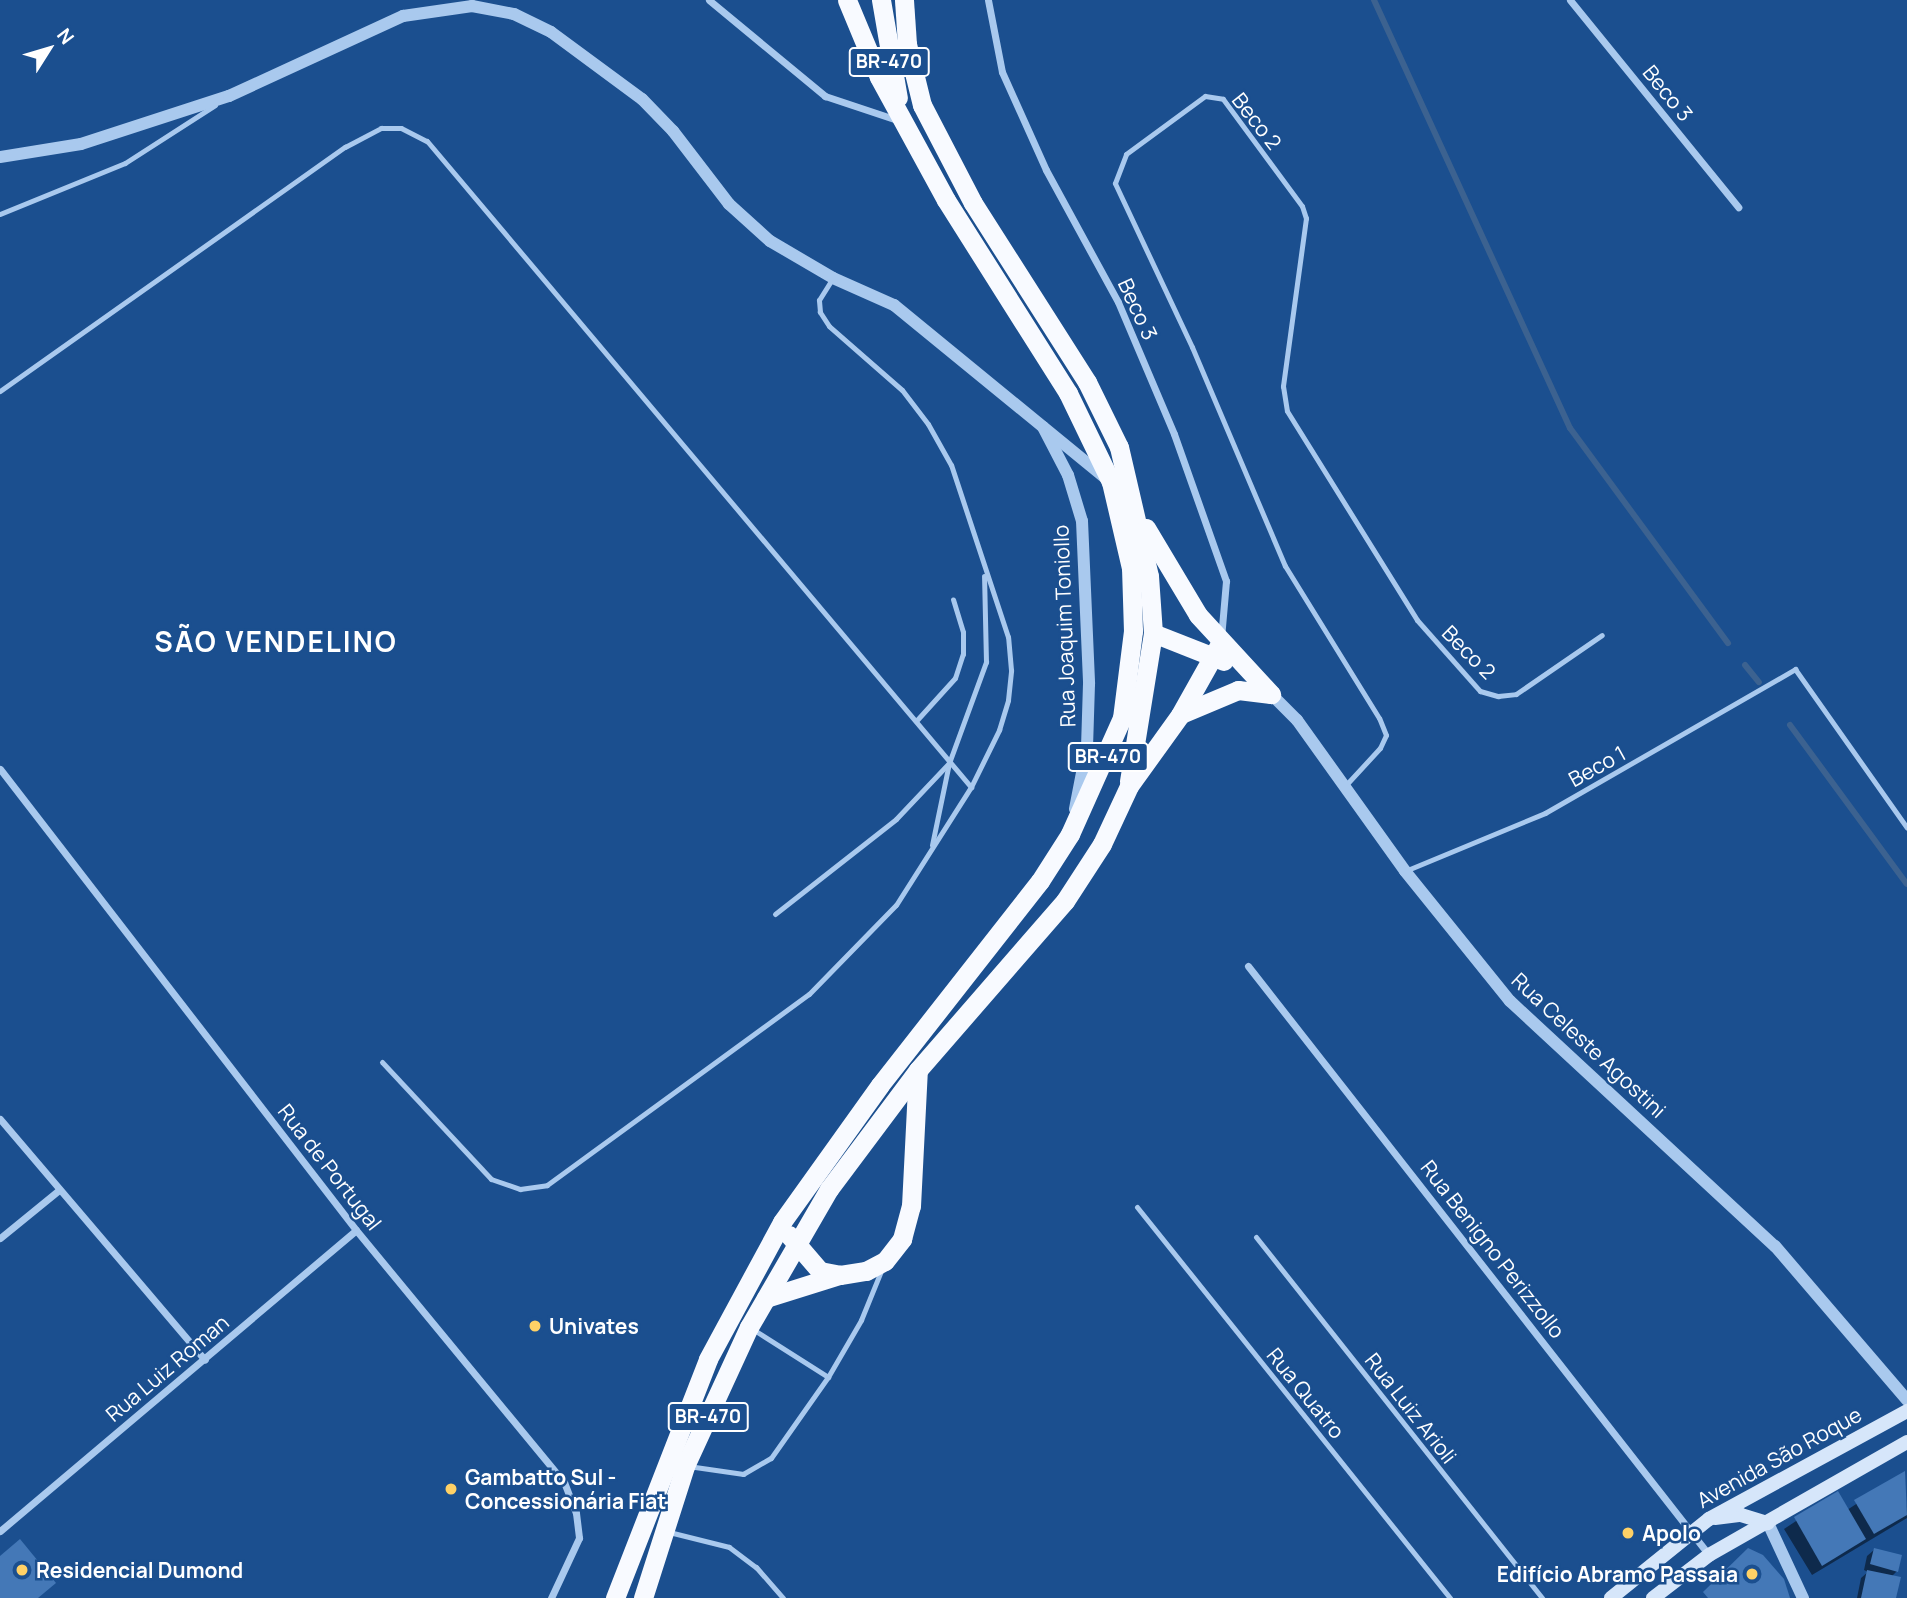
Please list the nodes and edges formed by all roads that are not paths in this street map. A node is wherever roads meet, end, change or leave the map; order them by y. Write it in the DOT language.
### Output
graph roads {
  1 [pos="709,0"];
  2 [pos="847,0"];
  3 [pos="881,0"];
  4 [pos="904,0"];
  5 [pos="988,0"];
  6 [pos="1570,0"];
  7 [pos="229,96"];
  8 [pos="904,122"];
  9 [pos="0,157"];
  10 [pos="1738,207"];
  11 [pos="0,214"];
  12 [pos="833,278"];
  13 [pos="0,391"];
  14 [pos="1040,420"];
  15 [pos="1111,482"];
  16 [pos="1136,511"];
  17 [pos="983,566"];
  18 [pos="953,600"];
  19 [pos="1153,634"];
  20 [pos="1602,635"];
  21 [pos="1218,649"];
  22 [pos="1271,694"];
  23 [pos="1180,715"];
  24 [pos="916,720"];
  25 [pos="949,762"];
  26 [pos="0,769"];
  27 [pos="1129,786"];
  28 [pos="971,787"];
  29 [pos="1344,787"];
  30 [pos="1907,828"];
  31 [pos="1070,834"];
  32 [pos="931,850"];
  33 [pos="1405,871"];
  34 [pos="775,914"];
  35 [pos="1248,966"];
  36 [pos="382,1062"];
  37 [pos="918,1070"];
  38 [pos="0,1119"];
  39 [pos="59,1190"];
  40 [pos="1137,1207"];
  41 [pos="782,1222"];
  42 [pos="356,1230"];
  43 [pos="1256,1237"];
  44 [pos="0,1238"];
  45 [pos="795,1246"];
  46 [pos="885,1261"];
  47 [pos="840,1275"];
  48 [pos="766,1297"];
  49 [pos="749,1327"];
  50 [pos="205,1360"];
  51 [pos="828,1377"];
  52 [pos="1907,1400"];
  53 [pos="1907,1411"];
  54 [pos="1907,1442"];
  55 [pos="685,1466"];
  56 [pos="1709,1519"];
  57 [pos="1768,1523"];
  58 [pos="1693,1530"];
  59 [pos="0,1531"];
  60 [pos="663,1531"];
  61 [pos="1709,1555"];
  62 [pos="551,1598"];
  63 [pos="615,1598"];
  64 [pos="643,1598"];
  65 [pos="783,1598"];
  66 [pos="1450,1598"];
  67 [pos="1542,1598"];
  68 [pos="1611,1598"];
  69 [pos="1653,1598"];
  70 [pos="1803,1598"];
  1 -- 8 [label="street"];
  2 -- 8 [label="highway"];
  3 -- 8 [label="highway, BR-470"];
  4 -- 16 [label="highway, BR-470"];
  5 -- 21 [label="street, Beco 3"];
  6 -- 10 [label="street, Beco 3"];
  7 -- 9 [label="street, Rua Joaquim Toniollo"];
  7 -- 11 [label="lane"];
  7 -- 12 [label="street, Rua Joaquim Toniollo"];
  8 -- 15 [label="highway, BR-470"];
  12 -- 14 [label="street, Rua Joaquim Toniollo"];
  12 -- 17 [label="lane"];
  13 -- 24 [label="lane"];
  14 -- 15 [label="street"];
  14 -- 31 [label="street, Rua Joaquim Toniollo"];
  15 -- 16 [label="highway"];
  15 -- 31 [label="highway, BR-470"];
  16 -- 19 [label="highway, BR-470"];
  16 -- 21 [label="highway"];
  17 -- 25 [label="lane"];
  17 -- 28 [label="lane"];
  18 -- 24 [label="lane"];
  19 -- 21 [label="highway"];
  19 -- 27 [label="highway, BR-470"];
  20 -- 29 [label="lane, Beco 2"];
  21 -- 22 [label="highway"];
  21 -- 23 [label="highway"];
  22 -- 23 [label="highway"];
  22 -- 29 [label="street, Rua Celeste Agostini"];
  23 -- 27 [label="highway"];
  24 -- 25 [label="lane"];
  25 -- 28 [label="lane"];
  25 -- 32 [label="lane"];
  25 -- 34 [label="lane"];
  26 -- 42 [label="street, Rua de Portugal"];
  27 -- 37 [label="highway, BR-470"];
  28 -- 32 [label="lane"];
  29 -- 33 [label="street, Rua Celeste Agostini"];
  30 -- 33 [label="lane, Beco 1"];
  31 -- 41 [label="highway, BR-470"];
  32 -- 36 [label="lane"];
  33 -- 52 [label="street, Rua Celeste Agostini"];
  35 -- 58 [label="street, Rua Benigno Perizzollo"];
  37 -- 45 [label="highway, BR-470"];
  37 -- 46 [label="highway"];
  38 -- 39 [label="street"];
  39 -- 44 [label="street"];
  39 -- 50 [label="street"];
  40 -- 66 [label="lane, Rua Quatro"];
  41 -- 45 [label="highway"];
  41 -- 63 [label="highway, BR-470"];
  42 -- 50 [label="street, Rua Luiz Roman"];
  42 -- 62 [label="street, Rua de Portugal"];
  43 -- 67 [label="lane, Rua Luiz Arioli"];
  45 -- 47 [label="highway"];
  45 -- 48 [label="highway, BR-470"];
  46 -- 47 [label="highway"];
  46 -- 51 [label="lane"];
  47 -- 48 [label="highway"];
  48 -- 49 [label="highway, BR-470"];
  49 -- 51 [label="lane"];
  49 -- 55 [label="highway, BR-470"];
  50 -- 59 [label="street, Rua Luiz Roman"];
  51 -- 55 [label="lane"];
  53 -- 56 [label="main road, Avenida São Roque"];
  54 -- 57 [label="main road"];
  55 -- 60 [label="highway, BR-470"];
  56 -- 57 [label="main road"];
  56 -- 58 [label="main road, Avenida São Roque"];
  57 -- 61 [label="main road"];
  57 -- 70 [label="street"];
  58 -- 61 [label="street, Rua Benigno Perizzollo"];
  58 -- 68 [label="main road, Avenida São Roque"];
  60 -- 64 [label="highway, BR-470"];
  60 -- 65 [label="lane"];
  61 -- 69 [label="main road"];
}
